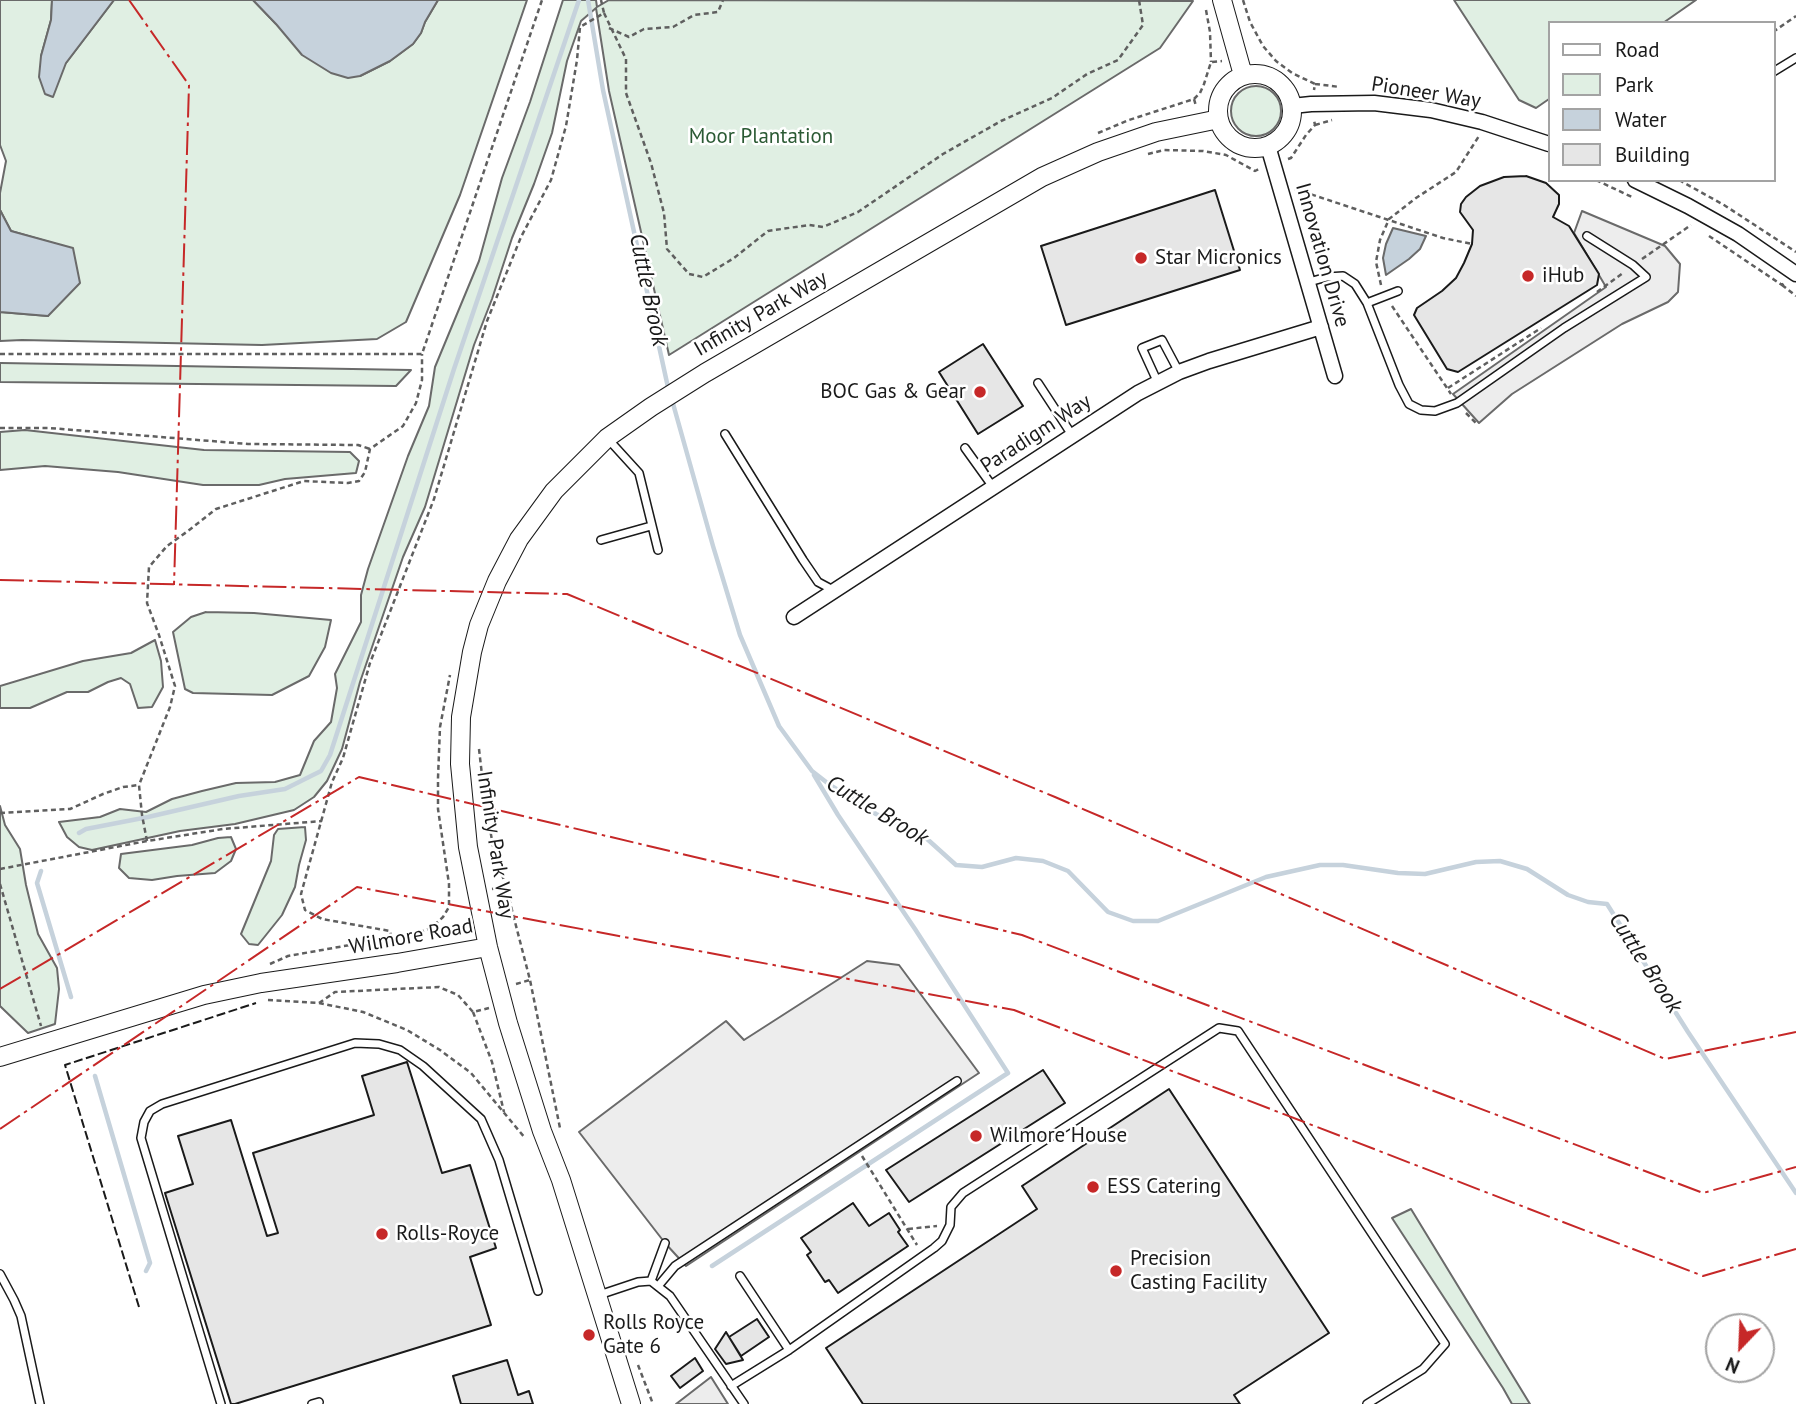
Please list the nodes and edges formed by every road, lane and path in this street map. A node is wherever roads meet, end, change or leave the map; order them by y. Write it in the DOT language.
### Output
graph roads {
  1 [pos="542,0"];
  2 [pos="601,0"];
  3 [pos="723,0"];
  4 [pos="1139,0"];
  5 [pos="1204,0"];
  6 [pos="1222,0"];
  7 [pos="1244,0"];
  8 [pos="604,13"];
  9 [pos="1796,16"];
  10 [pos="609,27"];
  11 [pos="1775,31"];
  12 [pos="1796,58"];
  13 [pos="1211,62"];
  14 [pos="1775,71"];
  15 [pos="1242,75"];
  16 [pos="1311,104"];
  17 [pos="1292,106"];
  18 [pos="1219,119"];
  19 [pos="1480,135"];
  20 [pos="1548,145"];
  21 [pos="1271,154"];
  22 [pos="1143,155"];
  23 [pos="1639,182"];
  24 [pos="1683,182"];
  25 [pos="1280,184"];
  26 [pos="1389,219"];
  27 [pos="1691,225"];
  28 [pos="1587,236"];
  29 [pos="1472,244"];
  30 [pos="1796,252"];
  31 [pos="1633,265"];
  32 [pos="1796,274"];
  33 [pos="1309,282"];
  34 [pos="1783,285"];
  35 [pos="1398,291"];
  36 [pos="1385,296"];
  37 [pos="1796,296"];
  38 [pos="1589,297"];
  39 [pos="1367,303"];
  40 [pos="1321,327"];
  41 [pos="1542,328"];
  42 [pos="0,354"];
  43 [pos="422,354"];
  44 [pos="1179,372"];
  45 [pos="1335,376"];
  46 [pos="1038,383"];
  47 [pos="1158,383"];
  48 [pos="1448,388"];
  49 [pos="1457,404"];
  50 [pos="1478,425"];
  51 [pos="0,428"];
  52 [pos="725,434"];
  53 [pos="1072,436"];
  54 [pos="607,438"];
  55 [pos="965,448"];
  56 [pos="370,449"];
  57 [pos="993,487"];
  58 [pos="651,526"];
  59 [pos="601,540"];
  60 [pos="658,550"];
  61 [pos="835,591"];
  62 [pos="794,617"];
  63 [pos="478,742"];
  64 [pos="139,785"];
  65 [pos="0,813"];
  66 [pos="322,821"];
  67 [pos="148,841"];
  68 [pos="0,869"];
  69 [pos="0,884"];
  70 [pos="443,917"];
  71 [pos="391,937"];
  72 [pos="488,947"];
  73 [pos="397,963"];
  74 [pos="264,967"];
  75 [pos="530,980"];
  76 [pos="503,1001"];
  77 [pos="319,1003"];
  78 [pos="473,1012"];
  79 [pos="46,1043"];
  80 [pos="0,1057"];
  81 [pos="957,1081"];
  82 [pos="505,1113"];
  83 [pos="563,1139"];
  84 [pos="862,1155"];
  85 [pos="950,1225"];
  86 [pos="907,1230"];
  87 [pos="665,1243"];
  88 [pos="923,1255"];
  89 [pos="0,1274"];
  90 [pos="740,1276"];
  91 [pos="651,1281"];
  92 [pos="659,1285"];
  93 [pos="538,1291"];
  94 [pos="598,1295"];
  95 [pos="789,1350"];
  96 [pos="732,1386"];
  97 [pos="40,1404"];
  98 [pos="222,1404"];
  99 [pos="631,1404"];
  100 [pos="744,1404"];
  101 [pos="1367,1404"];
  1 -- 43 [label="path"];
  2 -- 8 [label="path"];
  3 -- 10 [label="path"];
  4 -- 10 [label="path"];
  5 -- 13 [label="path"];
  6 -- 15 [label="street"];
  7 -- 16 [label="path"];
  8 -- 10 [label="path"];
  8 -- 66 [label="path"];
  9 -- 11 [label="path"];
  12 -- 14 [label="lane"];
  15 -- 17 [label="street"];
  15 -- 18 [label="street"];
  16 -- 17 [label="street, Pioneer Way"];
  16 -- 20 [label="street, Pioneer Way"];
  16 -- 21 [label="path"];
  17 -- 21 [label="street"];
  18 -- 21 [label="street"];
  18 -- 54 [label="street, Infinity Park Way"];
  19 -- 26 [label="path"];
  21 -- 22 [label="path"];
  21 -- 25 [label="street, Innovation Drive"];
  23 -- 32 [label="street"];
  24 -- 30 [label="path"];
  25 -- 26 [label="path"];
  25 -- 33 [label="street, Innovation Drive"];
  26 -- 29 [label="path"];
  26 -- 36 [label="path"];
  27 -- 31 [label="path"];
  28 -- 31 [label="lane"];
  31 -- 38 [label="path"];
  31 -- 49 [label="lane"];
  33 -- 39 [label="lane"];
  33 -- 40 [label="street, Innovation Drive"];
  34 -- 37 [label="path"];
  35 -- 36 [label="lane"];
  36 -- 39 [label="lane"];
  36 -- 48 [label="path"];
  39 -- 49 [label="lane"];
  40 -- 44 [label="street, Paradigm Way"];
  40 -- 45 [label="street, Innovation Drive"];
  41 -- 48 [label="path"];
  42 -- 43 [label="path"];
  43 -- 56 [label="path"];
  44 -- 47 [label="street, Paradigm Way"];
  44 -- 47 [label="lane"];
  46 -- 53 [label="lane"];
  47 -- 53 [label="street, Paradigm Way"];
  48 -- 49 [label="path"];
  49 -- 50 [label="path"];
  51 -- 56 [label="path"];
  52 -- 61 [label="lane"];
  53 -- 57 [label="street, Paradigm Way"];
  54 -- 58 [label="lane"];
  54 -- 72 [label="street, Infinity Park Way"];
  55 -- 57 [label="lane"];
  56 -- 64 [label="path"];
  57 -- 61 [label="street, Paradigm Way"];
  58 -- 59 [label="lane"];
  58 -- 60 [label="lane"];
  61 -- 62 [label="street, Paradigm Way"];
  63 -- 75 [label="path"];
  64 -- 65 [label="path"];
  64 -- 67 [label="path"];
  66 -- 67 [label="path"];
  66 -- 71 [label="path"];
  67 -- 68 [label="path"];
  69 -- 79 [label="path"];
  70 -- 71 [label="path"];
  71 -- 73 [label="path"];
  71 -- 74 [label="path"];
  72 -- 73 [label="street, Wilmore Road"];
  72 -- 76 [label="street, Wilmore Road"];
  73 -- 79 [label="street, Wilmore Road"];
  75 -- 76 [label="path"];
  75 -- 83 [label="path"];
  76 -- 78 [label="path"];
  76 -- 94 [label="street, Wilmore Road"];
  77 -- 78 [label="path"];
  78 -- 82 [label="path"];
  79 -- 80 [label="street, Wilmore Road"];
  81 -- 92 [label="lane"];
  84 -- 86 [label="path"];
  85 -- 86 [label="path"];
  85 -- 88 [label="lane"];
  85 -- 101 [label="lane"];
  86 -- 88 [label="path"];
  87 -- 91 [label="lane"];
  88 -- 95 [label="lane"];
  89 -- 97 [label="lane"];
  90 -- 95 [label="lane"];
  91 -- 92 [label="lane"];
  91 -- 94 [label="lane"];
  92 -- 96 [label="lane"];
  93 -- 98 [label="lane"];
  94 -- 99 [label="street, Wilmore Road"];
  95 -- 96 [label="lane"];
  96 -- 100 [label="lane"];
}
